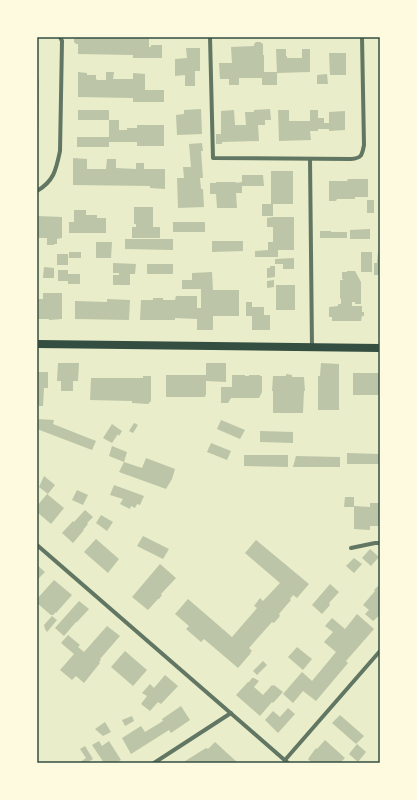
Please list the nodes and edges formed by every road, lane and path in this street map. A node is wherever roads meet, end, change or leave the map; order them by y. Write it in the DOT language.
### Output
graph roads {
  1 [pos="60,37"];
  2 [pos="210,37"];
  3 [pos="362,37"];
  4 [pos="310,159"];
  5 [pos="37,192"];
  6 [pos="37,344"];
  7 [pos="312,347"];
  8 [pos="380,348"];
  9 [pos="380,543"];
  10 [pos="37,545"];
  11 [pos="351,548"];
  12 [pos="380,651"];
  13 [pos="231,714"];
  14 [pos="287,762"];
  15 [pos="154,763"];
  1 -- 5 [label="street"];
  2 -- 4 [label="street"];
  3 -- 4 [label="street"];
  4 -- 7 [label="street"];
  6 -- 7 [label="main road"];
  7 -- 8 [label="main road"];
  9 -- 11 [label="street"];
  10 -- 13 [label="street"];
  12 -- 14 [label="street"];
  13 -- 14 [label="street"];
  13 -- 15 [label="street"];
}
